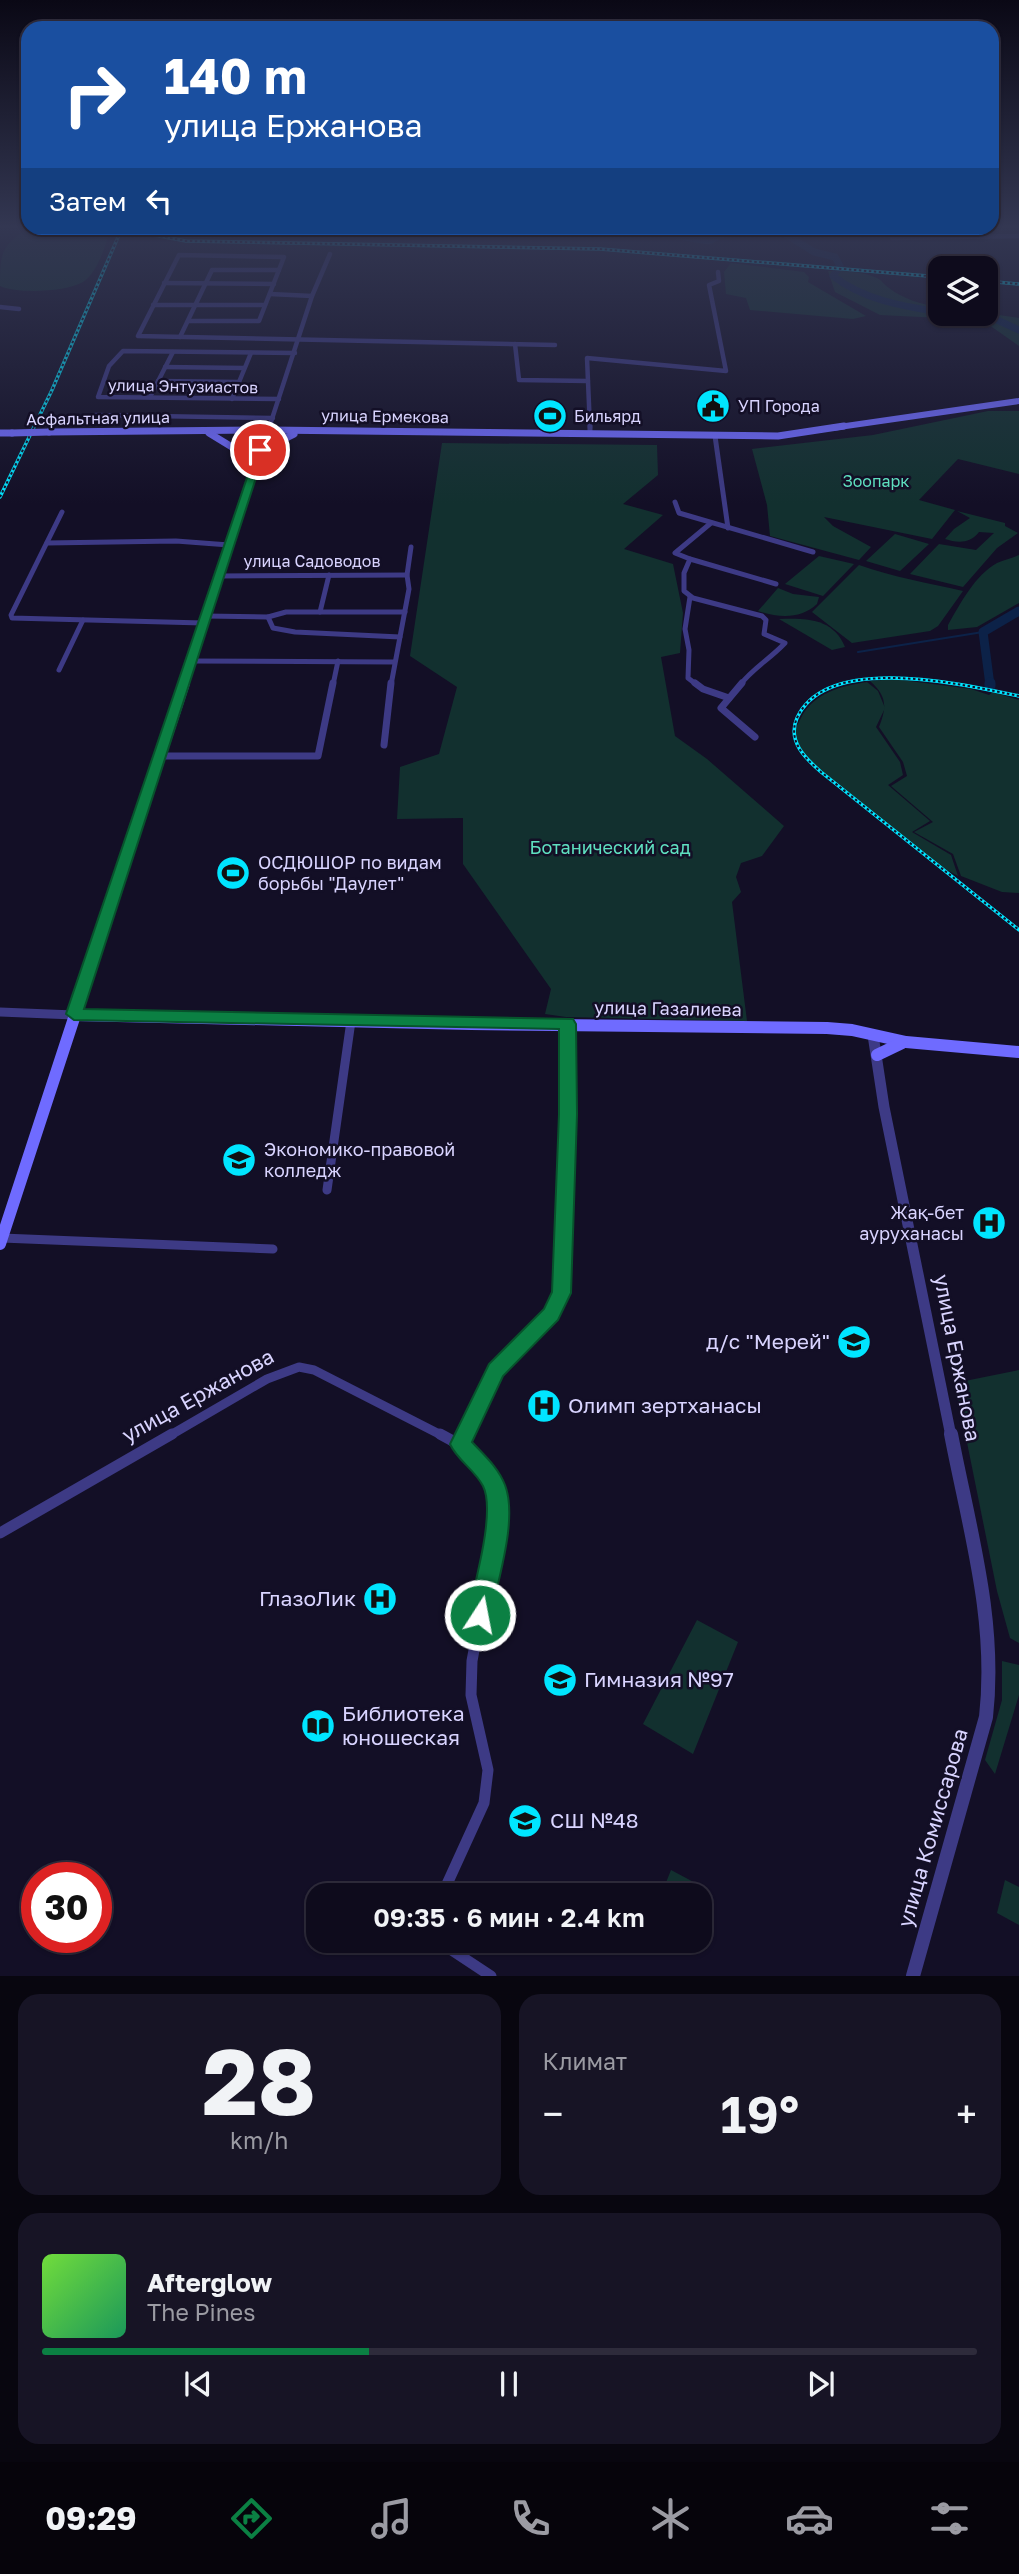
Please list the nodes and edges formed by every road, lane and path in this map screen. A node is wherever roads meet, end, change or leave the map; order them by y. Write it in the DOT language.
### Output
graph roads {
  1 [pos="146,319"];
  2 [pos="260,319"];
  3 [pos="304,319"];
  4 [pos="716,319"];
  5 [pos="188,321"];
  6 [pos="180,337"];
  7 [pos="216,337"];
  8 [pos="298,338"];
  9 [pos="515,344"];
  10 [pos="555,345"];
  11 [pos="173,352"];
  12 [pos="210,352"];
  13 [pos="251,353"];
  14 [pos="295,353"];
  15 [pos="165,367"];
  16 [pos="244,369"];
  17 [pos="158,381"];
  18 [pos="587,381"];
  19 [pos="239,382"];
  20 [pos="150,397"];
  21 [pos="191,398"];
  22 [pos="232,399"];
  23 [pos="279,399"];
  24 [pos="1019,401"];
  25 [pos="95,415"];
  26 [pos="184,416"];
  27 [pos="273,418"];
  28 [pos="268,430"];
  29 [pos="195,431"];
  30 [pos="310,431"];
  31 [pos="0,433"];
  32 [pos="590,433"];
  33 [pos="715,436"];
  34 [pos="255,470"];
  35 [pos="675,502"];
  36 [pos="62,512"];
  37 [pos="711,523"];
  38 [pos="728,528"];
  39 [pos="47,543"];
  40 [pos="229,545"];
  41 [pos="411,547"];
  42 [pos="813,552"];
  43 [pos="690,559"];
  44 [pos="329,575"];
  45 [pos="407,575"];
  46 [pos="218,576"];
  47 [pos="776,584"];
  48 [pos="690,597"];
  49 [pos="320,612"];
  50 [pos="405,612"];
  51 [pos="268,617"];
  52 [pos="83,620"];
  53 [pos="204,620"];
  54 [pos="400,637"];
  55 [pos="190,661"];
  56 [pos="338,661"];
  57 [pos="394,662"];
  58 [pos="59,670"];
  59 [pos="729,698"];
  60 [pos="755,737"];
  61 [pos="384,745"];
  62 [pos="159,756"];
  63 [pos="0,1012"];
  64 [pos="74,1014"];
  65 [pos="351,1021"];
  66 [pos="568,1024"];
  67 [pos="873,1035"];
  68 [pos="906,1042"];
  69 [pos="1019,1052"];
  70 [pos="877,1055"];
  71 [pos="327,1190"];
  72 [pos="1,1241"];
  73 [pos="273,1249"];
  74 [pos="460,1444"];
  75 [pos="0,1532"];
  76 [pos="990,1691"];
  77 [pos="447,1883"];
  78 [pos="456,1953"];
  79 [pos="491,1976"];
  80 [pos="913,1976"];
  1 -- 6 [label="street"];
  2 -- 5 [label="street"];
  3 -- 8 [label="street"];
  4 -- 18 [label="street"];
  5 -- 6 [label="street"];
  6 -- 7 [label="street"];
  7 -- 8 [label="street"];
  7 -- 12 [label="street"];
  8 -- 9 [label="street"];
  8 -- 14 [label="street"];
  9 -- 10 [label="street"];
  9 -- 18 [label="street"];
  11 -- 12 [label="street"];
  11 -- 15 [label="street"];
  11 -- 20 [label="street, улица Энтузиастов"];
  12 -- 13 [label="street"];
  13 -- 14 [label="street"];
  13 -- 16 [label="street"];
  14 -- 23 [label="street"];
  15 -- 16 [label="street"];
  15 -- 17 [label="street"];
  16 -- 19 [label="street"];
  17 -- 19 [label="street"];
  17 -- 20 [label="street"];
  18 -- 32 [label="street"];
  19 -- 22 [label="street"];
  20 -- 21 [label="street, улица Энтузиастов"];
  21 -- 22 [label="street, улица Энтузиастов"];
  21 -- 26 [label="street"];
  22 -- 23 [label="street, улица Энтузиастов"];
  23 -- 27 [label="street"];
  24 -- 33 [label="main road, улица Ермекова"];
  25 -- 26 [label="street"];
  26 -- 27 [label="street"];
  27 -- 28 [label="street"];
  28 -- 29 [label="main road, улица Ермекова"];
  28 -- 30 [label="main road, улица Ермекова"];
  28 -- 34 [label="main road"];
  29 -- 31 [label="main road, Асфальтная улица, bridge"];
  29 -- 34 [label="main road"];
  30 -- 32 [label="main road, улица Ермекова"];
  30 -- 34 [label="main road"];
  32 -- 33 [label="main road, улица Ермекова"];
  33 -- 38 [label="street"];
  34 -- 40 [label="main road"];
  35 -- 37 [label="street"];
  36 -- 39 [label="street"];
  37 -- 38 [label="street"];
  37 -- 43 [label="street"];
  38 -- 42 [label="street"];
  39 -- 40 [label="street"];
  39 -- 52 [label="street"];
  40 -- 46 [label="main road"];
  41 -- 45 [label="street"];
  43 -- 47 [label="street"];
  43 -- 48 [label="street"];
  44 -- 45 [label="street, улица Садоводов"];
  44 -- 46 [label="street, улица Садоводов"];
  44 -- 49 [label="street"];
  45 -- 50 [label="street"];
  46 -- 53 [label="main road"];
  48 -- 59 [label="street"];
  48 -- 59 [label="street"];
  49 -- 50 [label="street"];
  49 -- 51 [label="street"];
  50 -- 54 [label="street"];
  51 -- 53 [label="street"];
  51 -- 54 [label="street"];
  52 -- 53 [label="street"];
  52 -- 58 [label="street"];
  53 -- 55 [label="main road"];
  54 -- 57 [label="street"];
  55 -- 56 [label="street"];
  55 -- 62 [label="main road"];
  56 -- 57 [label="street"];
  56 -- 62 [label="street"];
  57 -- 61 [label="street"];
  59 -- 60 [label="street"];
  62 -- 64 [label="main road"];
  63 -- 64 [label="street, улица Газалиева"];
  64 -- 65 [label="main road, улица Газалиева"];
  64 -- 72 [label="main road"];
  65 -- 66 [label="main road, улица Газалиева"];
  65 -- 71 [label="street"];
  66 -- 67 [label="main road, улица Газалиева"];
  66 -- 74 [label="street"];
  67 -- 68 [label="main road, улица Газалиева"];
  67 -- 70 [label="street, улица Ержанова"];
  68 -- 69 [label="main road, улица Газалиева"];
  68 -- 70 [label="main road"];
  70 -- 76 [label="street, улица Ержанова"];
  72 -- 73 [label="street"];
  74 -- 75 [label="street, улица Ержанова"];
  74 -- 77 [label="street, улица Ержанова"];
  76 -- 80 [label="street, улица Комиссарова"];
  78 -- 79 [label="street"];
}
